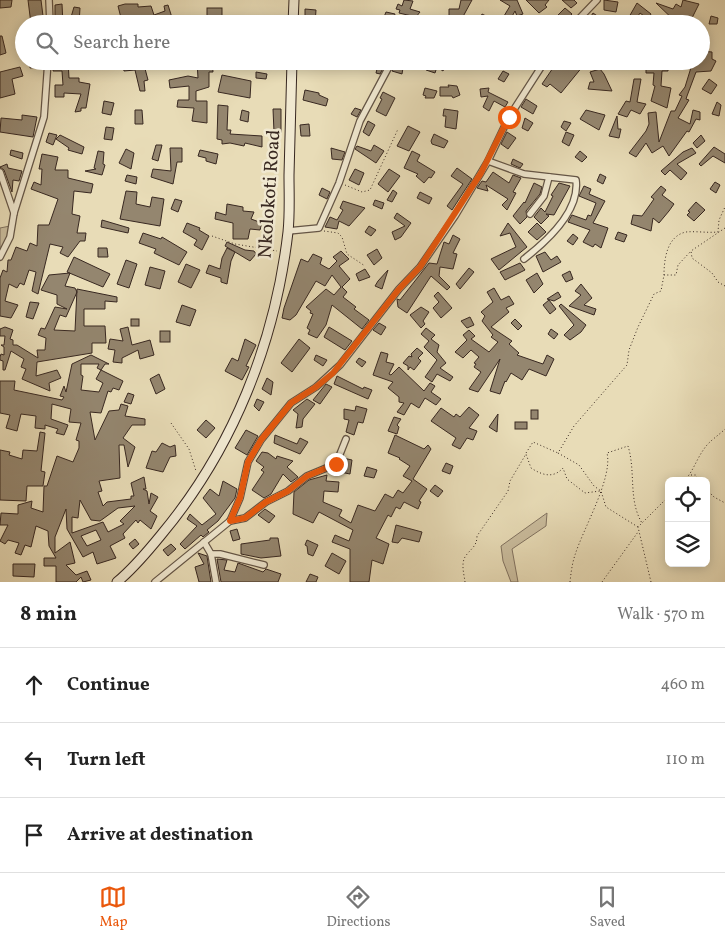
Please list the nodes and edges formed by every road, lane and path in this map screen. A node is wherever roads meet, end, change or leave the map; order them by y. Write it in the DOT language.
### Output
graph roads {
  1 [pos="49,0"];
  2 [pos="294,0"];
  3 [pos="597,0"];
  4 [pos="50,15"];
  5 [pos="293,15"];
  6 [pos="583,15"];
  7 [pos="47,70"];
  8 [pos="292,70"];
  9 [pos="387,70"];
  10 [pos="539,70"];
  11 [pos="398,129"];
  12 [pos="488,161"];
  13 [pos="0,172"];
  14 [pos="549,177"];
  15 [pos="339,183"];
  16 [pos="725,207"];
  17 [pos="14,213"];
  18 [pos="530,214"];
  19 [pos="319,228"];
  20 [pos="725,228"];
  21 [pos="288,231"];
  22 [pos="718,232"];
  23 [pos="212,236"];
  24 [pos="691,251"];
  25 [pos="284,252"];
  26 [pos="0,257"];
  27 [pos="524,259"];
  28 [pos="365,266"];
  29 [pos="664,275"];
  30 [pos="725,286"];
  31 [pos="170,422"];
  32 [pos="725,429"];
  33 [pos="346,439"];
  34 [pos="558,453"];
  35 [pos="526,454"];
  36 [pos="690,475"];
  37 [pos="696,477"];
  38 [pos="201,481"];
  39 [pos="601,491"];
  40 [pos="710,493"];
  41 [pos="665,500"];
  42 [pos="725,503"];
  43 [pos="230,521"];
  44 [pos="642,523"];
  45 [pos="638,527"];
  46 [pos="639,531"];
  47 [pos="204,542"];
  48 [pos="211,554"];
  49 [pos="264,565"];
  50 [pos="117,582"];
  51 [pos="155,582"];
  52 [pos="216,582"];
  53 [pos="465,582"];
  54 [pos="570,582"];
  55 [pos="602,582"];
  56 [pos="651,582"];
  1 -- 4 [label="street"];
  2 -- 5 [label="main road"];
  3 -- 6 [label="street"];
  7 -- 17 [label="street"];
  8 -- 21 [label="main road, Nkolokoti Road"];
  9 -- 15 [label="street"];
  10 -- 12 [label="street"];
  11 -- 15 [label="path"];
  12 -- 14 [label="street"];
  12 -- 43 [label="street"];
  13 -- 17 [label="street"];
  14 -- 18 [label="street"];
  14 -- 27 [label="street"];
  15 -- 19 [label="street"];
  16 -- 22 [label="path"];
  17 -- 26 [label="street"];
  19 -- 21 [label="street"];
  19 -- 28 [label="path"];
  20 -- 22 [label="path"];
  21 -- 25 [label="main road, Nkolokoti Road"];
  22 -- 24 [label="path"];
  22 -- 29 [label="path"];
  23 -- 25 [label="path"];
  24 -- 29 [label="path"];
  24 -- 30 [label="path"];
  25 -- 38 [label="main road, Nkolokoti Road"];
  29 -- 34 [label="path"];
  31 -- 38 [label="path"];
  32 -- 36 [label="path"];
  33 -- 43 [label="street"];
  34 -- 35 [label="path"];
  34 -- 39 [label="path"];
  35 -- 39 [label="path"];
  35 -- 53 [label="path"];
  36 -- 37 [label="path"];
  38 -- 50 [label="main road, Nkolokoti Road"];
  39 -- 44 [label="path"];
  39 -- 45 [label="path"];
  39 -- 54 [label="path"];
  40 -- 42 [label="path"];
  41 -- 44 [label="path"];
  43 -- 47 [label="street"];
  44 -- 45 [label="path"];
  45 -- 46 [label="path"];
  46 -- 55 [label="path"];
  46 -- 56 [label="path"];
  47 -- 48 [label="street"];
  47 -- 51 [label="street"];
  48 -- 49 [label="street"];
  48 -- 52 [label="street"];
}
